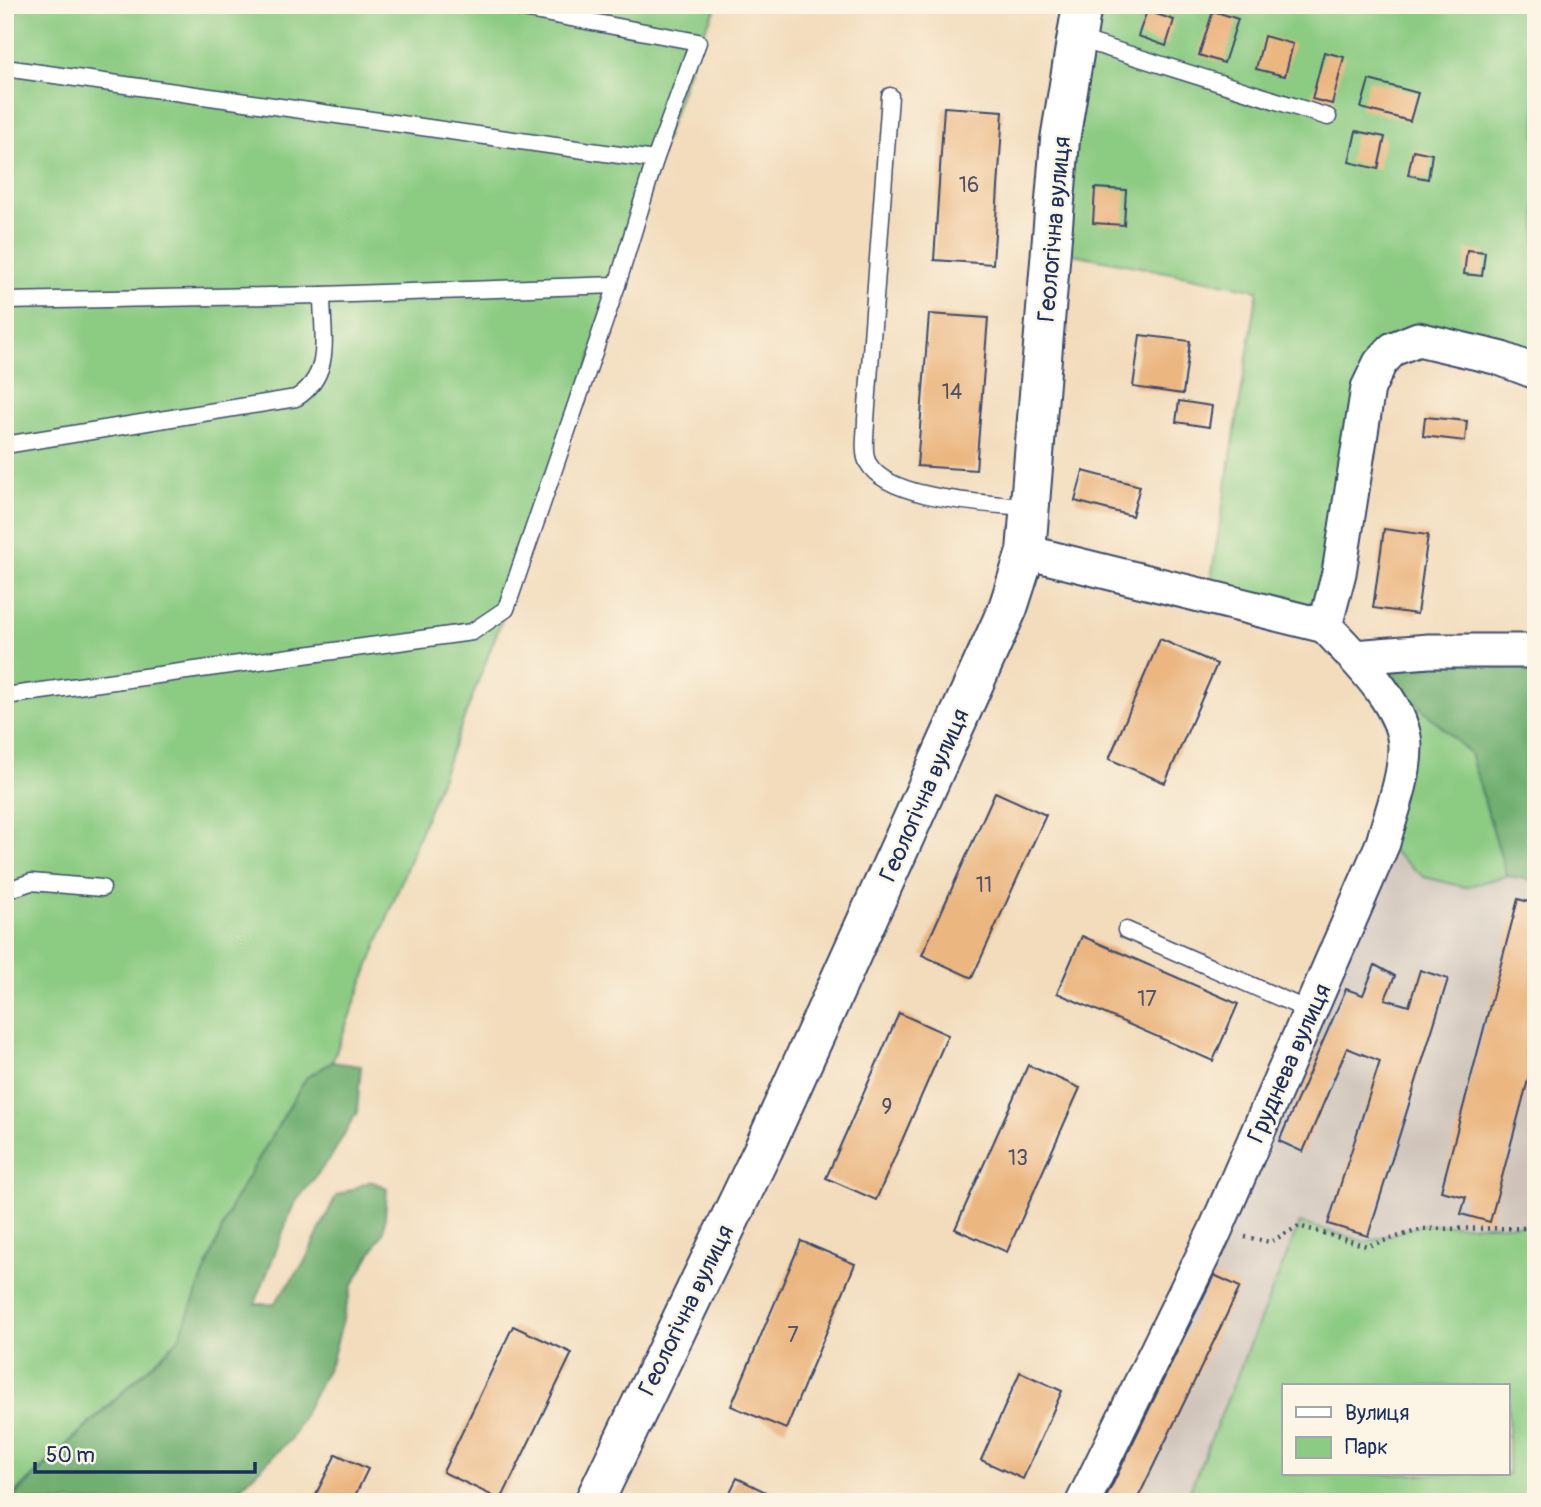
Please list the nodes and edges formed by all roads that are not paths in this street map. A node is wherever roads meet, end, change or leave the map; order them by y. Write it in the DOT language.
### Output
graph roads {
  1 [pos="502,5"];
  2 [pos="1079,22"];
  3 [pos="5,68"];
  4 [pos="890,96"];
  5 [pos="1328,117"];
  6 [pos="655,160"];
  7 [pos="617,285"];
  8 [pos="322,295"];
  9 [pos="5,300"];
  10 [pos="1536,372"];
  11 [pos="5,445"];
  12 [pos="1031,508"];
  13 [pos="1026,552"];
  14 [pos="1325,626"];
  15 [pos="1536,651"];
  16 [pos="1354,657"];
  17 [pos="5,696"];
  18 [pos="102,888"];
  19 [pos="5,891"];
  20 [pos="1126,930"];
  21 [pos="1312,1012"];
  22 [pos="594,1502"];
  23 [pos="1083,1502"];
  1 -- 6 [label="lane"];
  2 -- 5 [label="lane"];
  2 -- 12 [label="street, Геологічна вулиця"];
  3 -- 6 [label="lane"];
  4 -- 12 [label="lane"];
  6 -- 7 [label="lane"];
  7 -- 8 [label="lane"];
  7 -- 17 [label="lane"];
  8 -- 9 [label="lane"];
  8 -- 11 [label="lane"];
  10 -- 14 [label="street"];
  12 -- 13 [label="street, Геологічна вулиця"];
  13 -- 14 [label="street"];
  13 -- 22 [label="street, Геологічна вулиця"];
  14 -- 16 [label="street, Груднева вулиця"];
  15 -- 16 [label="street"];
  16 -- 21 [label="street, Груднева вулиця"];
  18 -- 19 [label="lane"];
  20 -- 21 [label="lane"];
  21 -- 23 [label="street, Груднева вулиця"];
}
